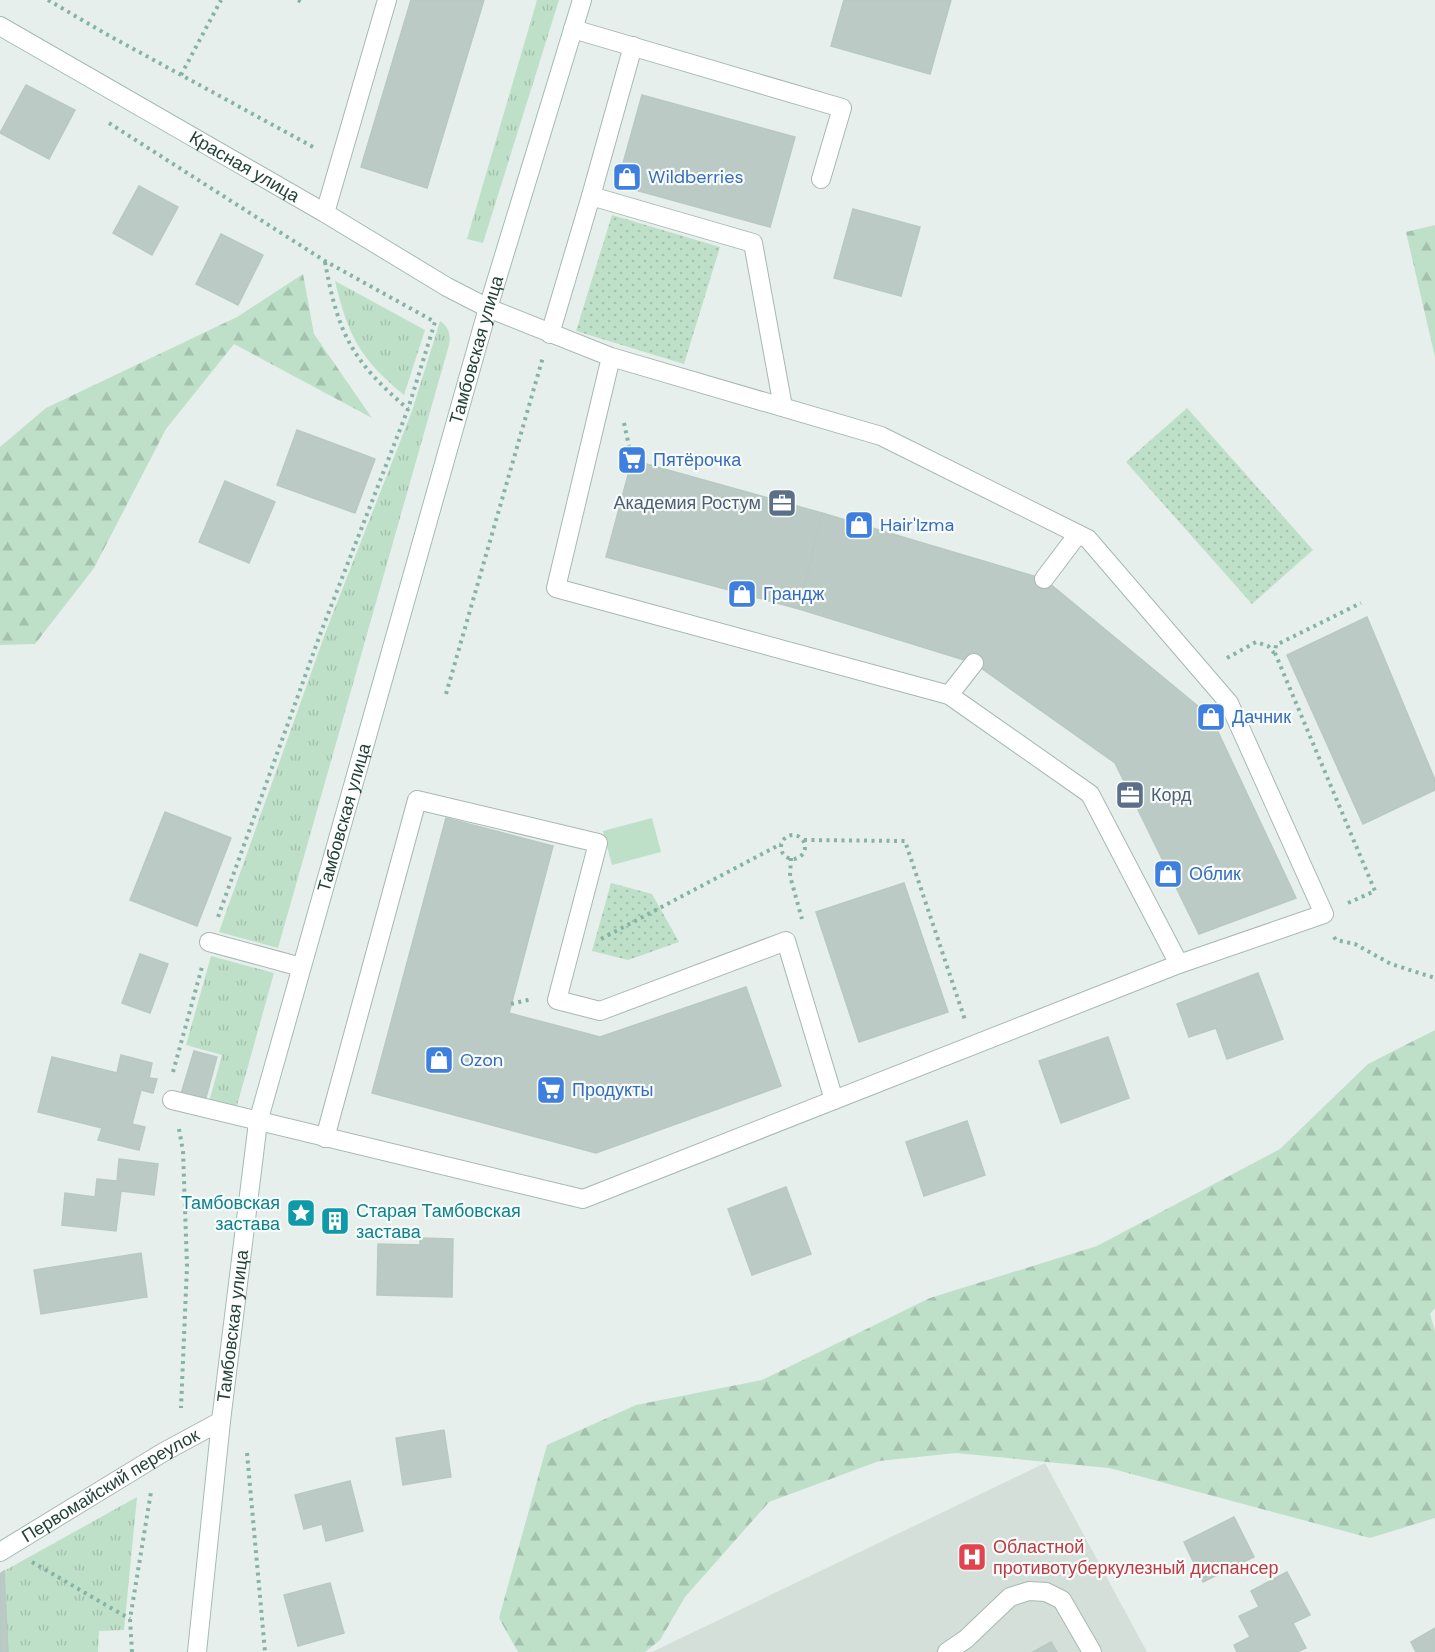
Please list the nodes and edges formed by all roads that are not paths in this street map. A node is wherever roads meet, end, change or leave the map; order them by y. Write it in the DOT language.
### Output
graph roads {
  1 [pos="387,0"];
  2 [pos="582,0"];
  3 [pos="0,26"];
  4 [pos="573,29"];
  5 [pos="633,46"];
  6 [pos="821,178"];
  7 [pos="591,196"];
  8 [pos="325,213"];
  9 [pos="488,308"];
  10 [pos="550,334"];
  11 [pos="611,357"];
  12 [pos="783,407"];
  13 [pos="1078,534"];
  14 [pos="1044,579"];
  15 [pos="974,663"];
  16 [pos="949,695"];
  17 [pos="209,942"];
  18 [pos="1179,964"];
  19 [pos="301,967"];
  20 [pos="172,1100"];
  21 [pos="834,1100"];
  22 [pos="258,1122"];
  23 [pos="325,1138"];
  24 [pos="221,1421"];
  25 [pos="3,1550"];
  26 [pos="197,1652"];
  27 [pos="947,1652"];
  28 [pos="1092,1652"];
  1 -- 8 [label="main road"];
  2 -- 4 [label="main road, Тамбовская улица"];
  3 -- 8 [label="main road, Красная улица"];
  4 -- 5 [label="main road"];
  4 -- 9 [label="main road, Тамбовская улица"];
  5 -- 6 [label="main road"];
  5 -- 7 [label="main road"];
  7 -- 10 [label="main road"];
  7 -- 12 [label="main road"];
  8 -- 9 [label="main road, Красная улица"];
  9 -- 10 [label="main road, Красная улица"];
  9 -- 19 [label="main road, Тамбовская улица"];
  10 -- 11 [label="main road, Красная улица"];
  11 -- 12 [label="main road, Красная улица"];
  11 -- 16 [label="main road"];
  12 -- 13 [label="main road, Красная улица"];
  13 -- 14 [label="main road"];
  13 -- 18 [label="main road, Красная улица"];
  15 -- 16 [label="main road"];
  16 -- 18 [label="main road"];
  17 -- 19 [label="main road"];
  18 -- 21 [label="main road"];
  19 -- 22 [label="main road, Тамбовская улица"];
  20 -- 22 [label="main road"];
  21 -- 23 [label="main road"];
  21 -- 23 [label="main road"];
  22 -- 23 [label="main road"];
  22 -- 24 [label="main road, Тамбовская улица"];
  24 -- 25 [label="main road, Первомайский переулок"];
  24 -- 26 [label="main road, Тамбовская улица"];
  27 -- 28 [label="main road"];
}
